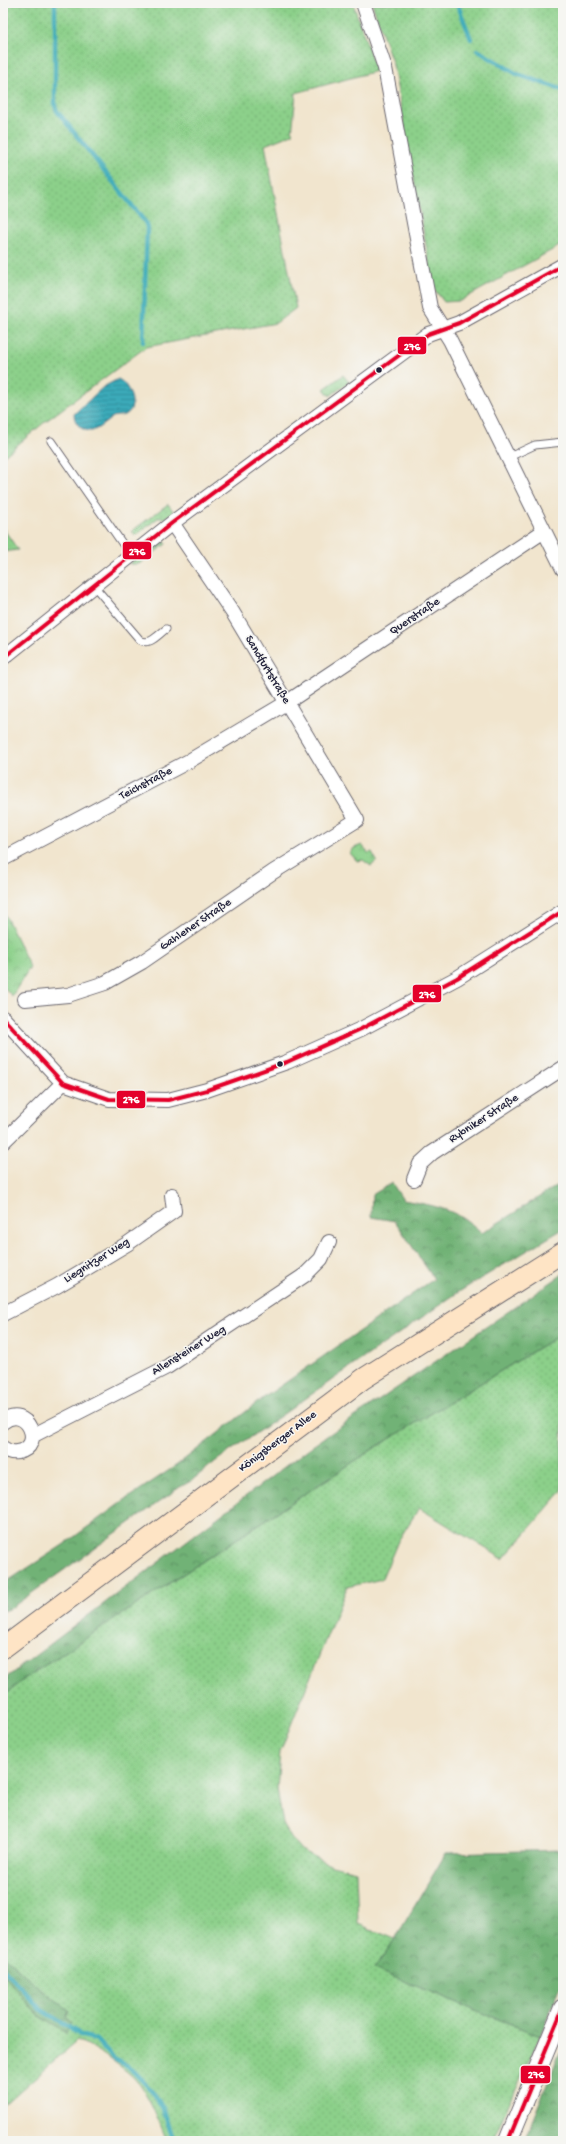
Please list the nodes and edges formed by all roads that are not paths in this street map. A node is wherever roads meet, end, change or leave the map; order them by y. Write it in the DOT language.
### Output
graph roads {
  1 [pos="363,3"];
  2 [pos="563,265"];
  3 [pos="442,328"];
  4 [pos="52,441"];
  5 [pos="563,442"];
  6 [pos="507,458"];
  7 [pos="172,523"];
  8 [pos="544,531"];
  9 [pos="131,556"];
  10 [pos="563,569"];
  11 [pos="94,586"];
  12 [pos="166,629"];
  13 [pos="3,658"];
  14 [pos="286,703"];
  15 [pos="356,820"];
  16 [pos="3,859"];
  17 [pos="563,911"];
  18 [pos="25,999"];
  19 [pos="3,1018"];
  20 [pos="563,1068"];
  21 [pos="63,1083"];
  22 [pos="3,1142"];
  23 [pos="414,1179"];
  24 [pos="172,1196"];
  25 [pos="329,1242"];
  26 [pos="563,1252"];
  27 [pos="3,1314"];
  28 [pos="4,1418"];
  29 [pos="32,1436"];
  30 [pos="3,1448"];
  31 [pos="3,1648"];
  32 [pos="563,2008"];
  33 [pos="508,2141"];
  1 -- 3 [label="street"];
  2 -- 3 [label="street"];
  3 -- 6 [label="street"];
  3 -- 7 [label="street"];
  4 -- 9 [label="lane"];
  5 -- 6 [label="lane"];
  6 -- 8 [label="street"];
  7 -- 9 [label="street"];
  7 -- 14 [label="street, Sandfurtstraße"];
  8 -- 10 [label="street"];
  8 -- 14 [label="street, Querstraße"];
  9 -- 11 [label="street"];
  11 -- 12 [label="lane"];
  11 -- 13 [label="street"];
  14 -- 15 [label="street, Sandfurtstraße"];
  14 -- 16 [label="street, Teichstraße"];
  15 -- 18 [label="street, Gahlener Straße"];
  17 -- 21 [label="street"];
  19 -- 21 [label="street"];
  20 -- 23 [label="street, Rybniker Straße"];
  21 -- 22 [label="street"];
  24 -- 27 [label="street, Liegnitzer Weg"];
  25 -- 29 [label="street, Allensteiner Weg"];
  26 -- 31 [label="main road, Königsberger Allee"];
  28 -- 29 [label="street"];
  29 -- 30 [label="street"];
  32 -- 33 [label="street"];
}
